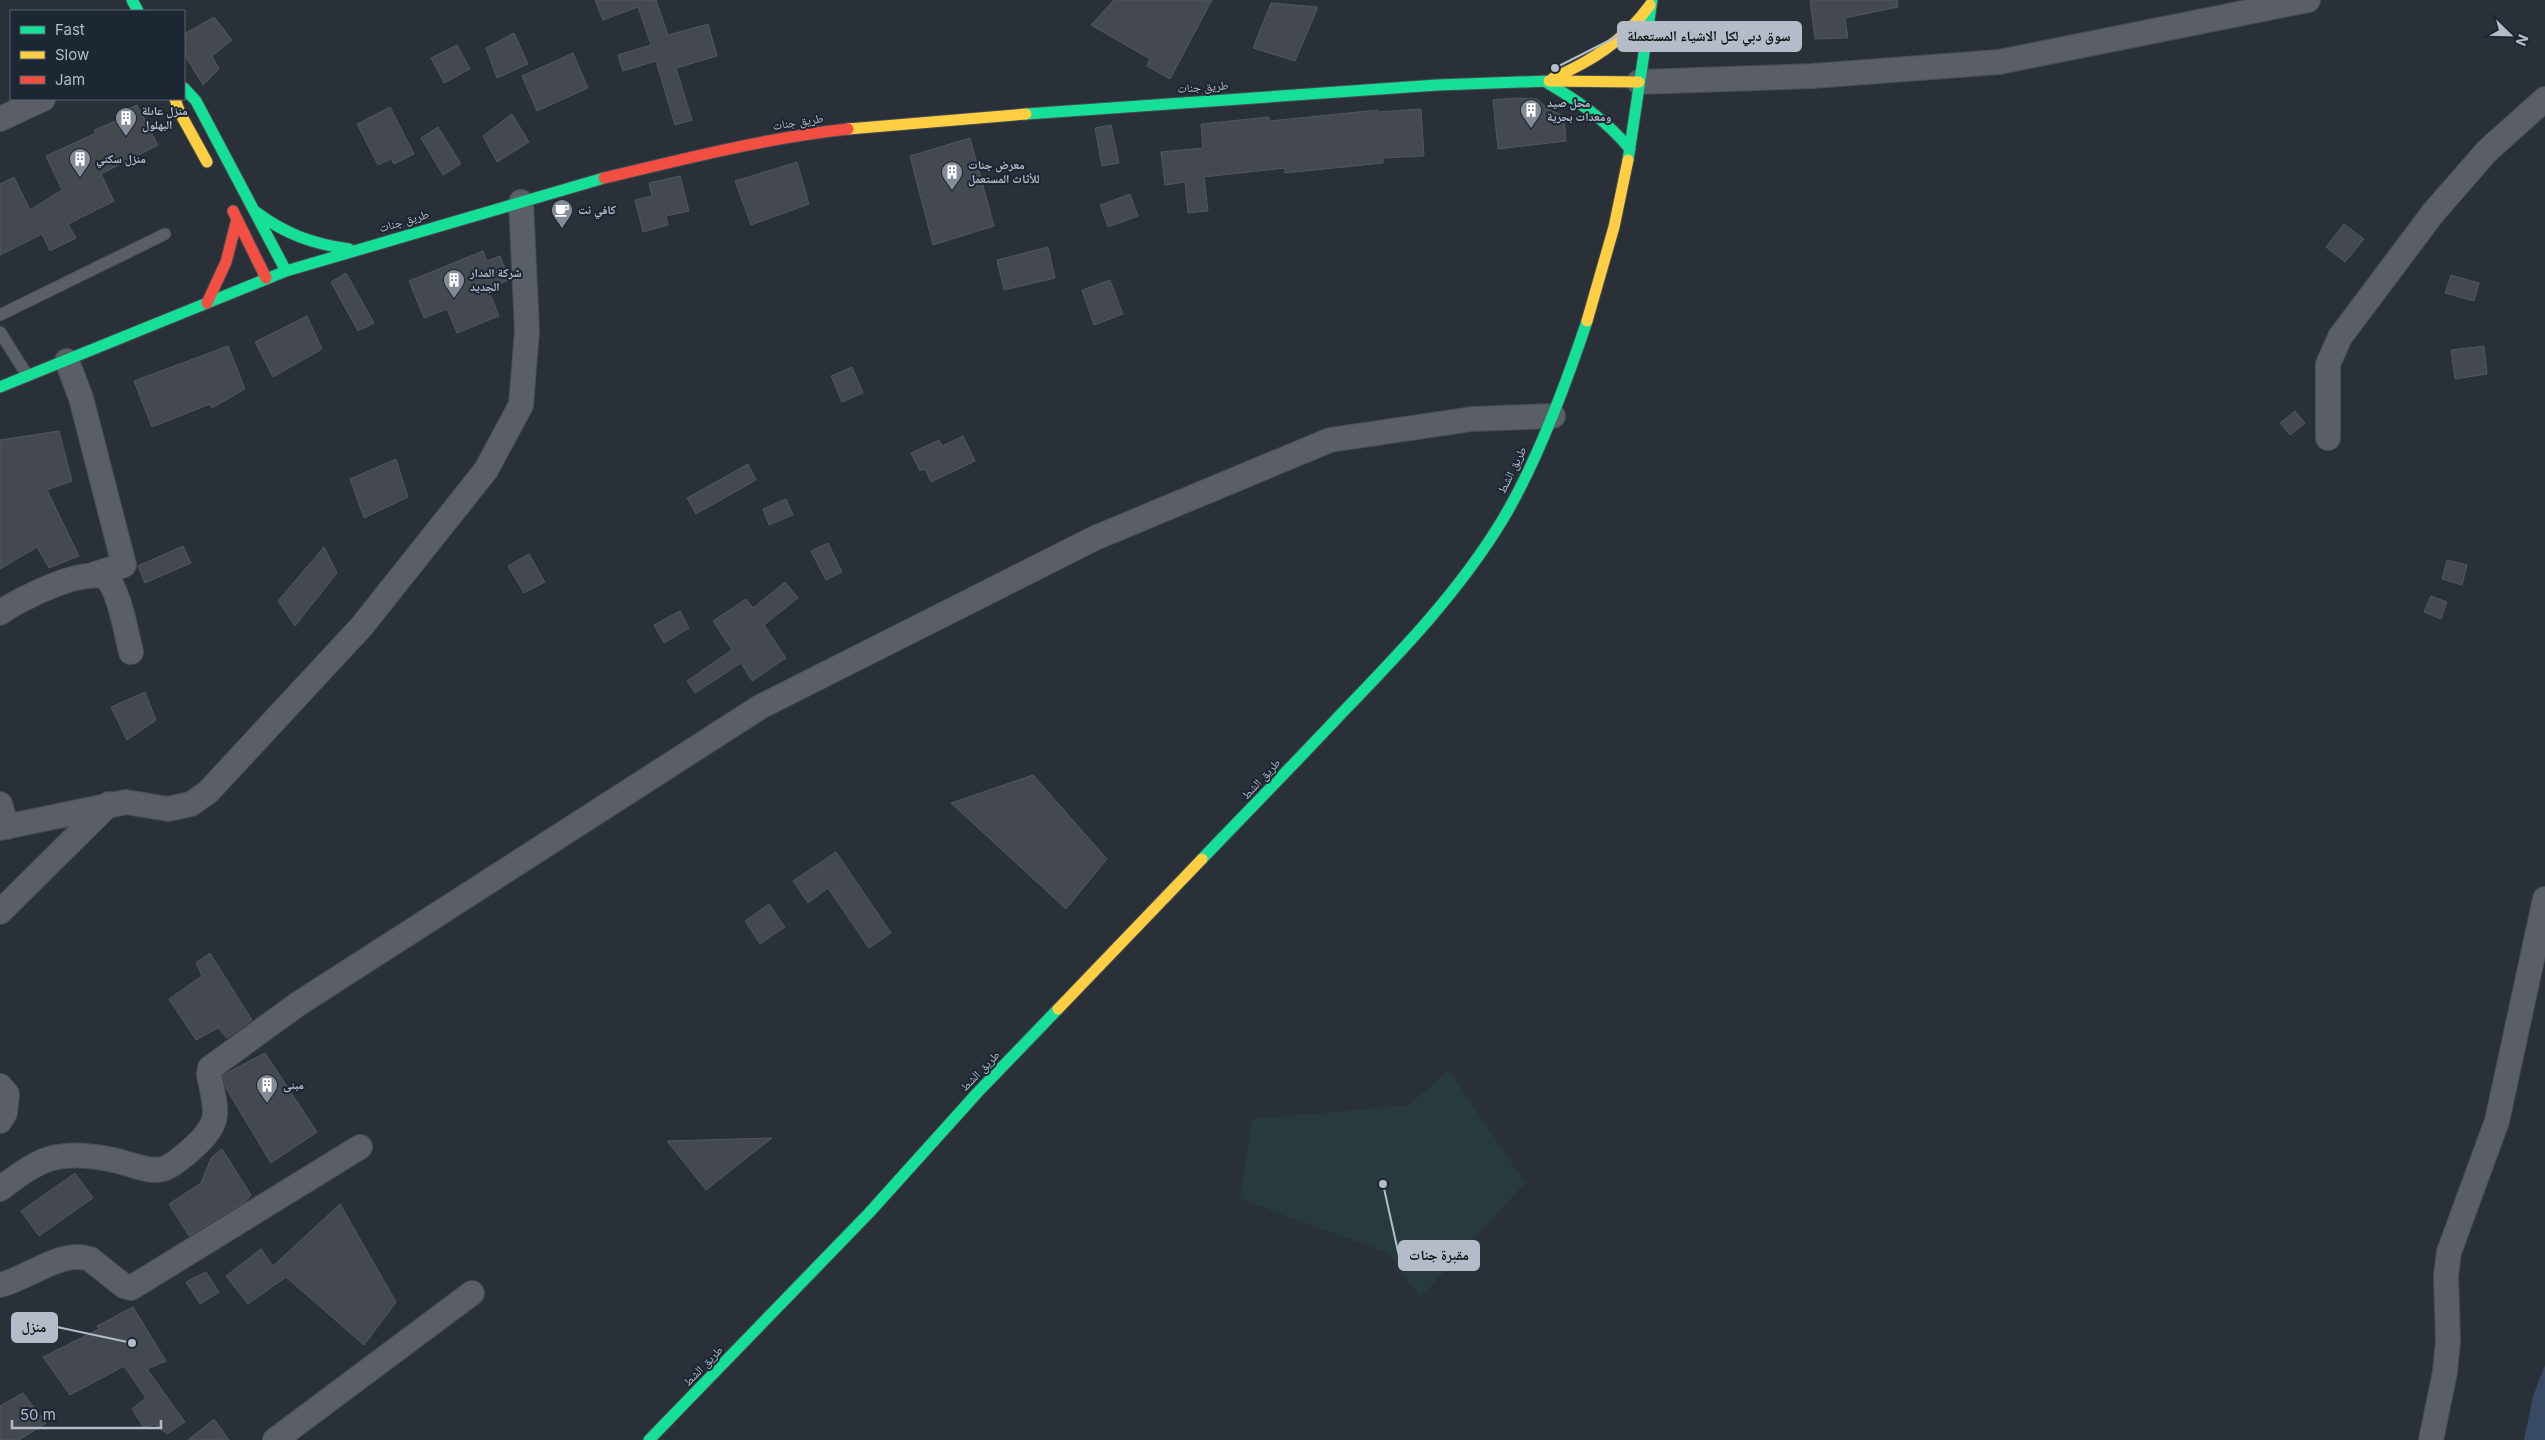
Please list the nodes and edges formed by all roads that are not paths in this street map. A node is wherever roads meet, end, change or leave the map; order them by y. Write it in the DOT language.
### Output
graph roads {
  1 [pos="2308,0"];
  2 [pos="1652,2"];
  3 [pos="1545,81"];
  4 [pos="1639,82"];
  5 [pos="185,89"];
  6 [pos="41,100"];
  7 [pos="175,100"];
  8 [pos="2545,100"];
  9 [pos="0,119"];
  10 [pos="1630,149"];
  11 [pos="211,170"];
  12 [pos="228,202"];
  13 [pos="521,202"];
  14 [pos="253,210"];
  15 [pos="237,219"];
  16 [pos="165,234"];
  17 [pos="355,250"];
  18 [pos="286,271"];
  19 [pos="266,278"];
  20 [pos="207,303"];
  21 [pos="0,315"];
  22 [pos="0,332"];
  23 [pos="67,361"];
  24 [pos="27,376"];
  25 [pos="0,387"];
  26 [pos="1553,416"];
  27 [pos="2328,438"];
  28 [pos="95,574"];
  29 [pos="0,613"];
  30 [pos="131,652"];
  31 [pos="0,804"];
  32 [pos="109,804"];
  33 [pos="4,827"];
  34 [pos="2545,899"];
  35 [pos="0,912"];
  36 [pos="0,1086"];
  37 [pos="0,1121"];
  38 [pos="360,1147"];
  39 [pos="0,1189"];
  40 [pos="0,1285"];
  41 [pos="472,1293"];
  42 [pos="275,1440"];
  43 [pos="649,1440"];
  44 [pos="2431,1440"];
  1 -- 4 [label="street"];
  2 -- 3 [label="street"];
  2 -- 4 [label="street, طريق الشط"];
  3 -- 4 [label="street, طريق جنات"];
  3 -- 10 [label="street"];
  3 -- 13 [label="street, طريق جنات"];
  4 -- 10 [label="street, طريق الشط"];
  5 -- 14 [label="street"];
  6 -- 9 [label="street"];
  7 -- 11 [label="street"];
  8 -- 27 [label="street"];
  10 -- 26 [label="street, طريق الشط"];
  12 -- 15 [label="street"];
  13 -- 17 [label="street, طريق جنات"];
  13 -- 32 [label="street"];
  14 -- 17 [label="street"];
  14 -- 18 [label="street"];
  15 -- 19 [label="street"];
  15 -- 20 [label="street"];
  16 -- 21 [label="lane"];
  17 -- 18 [label="street, طريق جنات"];
  18 -- 19 [label="street, طريق جنات"];
  19 -- 20 [label="street, طريق جنات"];
  20 -- 23 [label="street, طريق جنات"];
  22 -- 24 [label="lane"];
  23 -- 24 [label="street, طريق جنات"];
  23 -- 28 [label="street"];
  24 -- 25 [label="street, طريق جنات"];
  26 -- 39 [label="street"];
  26 -- 43 [label="street, طريق الشط"];
  28 -- 29 [label="street"];
  28 -- 30 [label="street"];
  31 -- 33 [label="street"];
  32 -- 33 [label="street"];
  32 -- 35 [label="street"];
  34 -- 44 [label="street"];
  36 -- 37 [label="street"];
  38 -- 40 [label="street"];
  41 -- 42 [label="street"];
}
